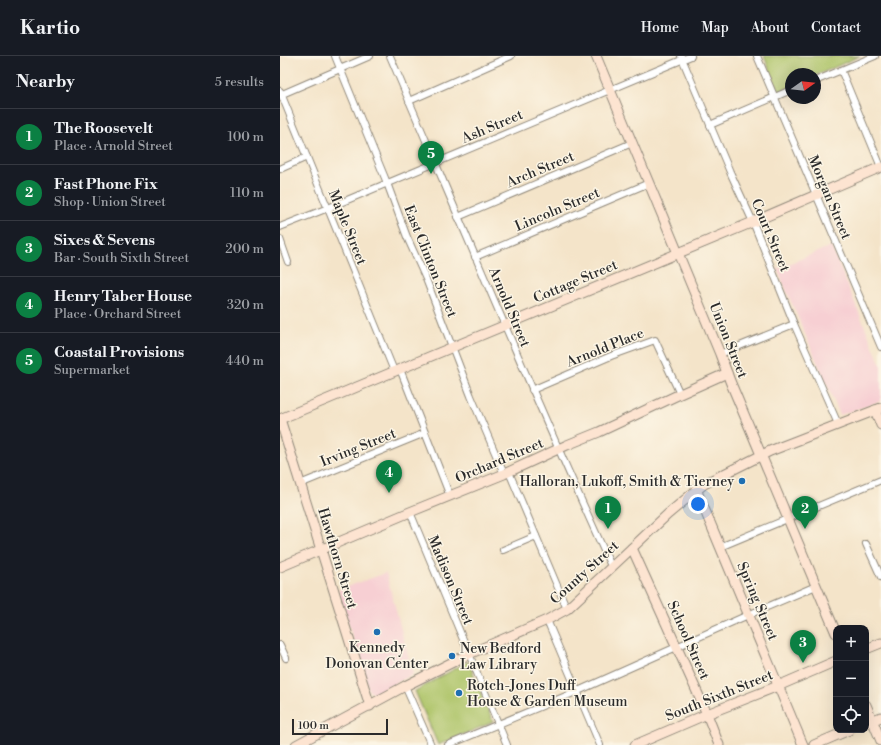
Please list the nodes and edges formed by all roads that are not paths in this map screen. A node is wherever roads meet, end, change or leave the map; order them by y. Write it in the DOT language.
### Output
graph roads {
  1 [pos="336,56"];
  2 [pos="370,56"];
  3 [pos="390,56"];
  4 [pos="511,56"];
  5 [pos="596,56"];
  6 [pos="691,56"];
  7 [pos="758,56"];
  8 [pos="875,56"];
  9 [pos="682,58"];
  10 [pos="341,69"];
  11 [pos="841,70"];
  12 [pos="821,78"];
  13 [pos="610,90"];
  14 [pos="785,93"];
  15 [pos="280,94"];
  16 [pos="775,97"];
  17 [pos="409,101"];
  18 [pos="710,125"];
  19 [pos="632,143"];
  20 [pos="307,157"];
  21 [pos="436,162"];
  22 [pos="881,168"];
  23 [pos="280,169"];
  24 [pos="388,183"];
  25 [pos="649,183"];
  26 [pos="816,195"];
  27 [pos="328,208"];
  28 [pos="458,217"];
  29 [pos="753,222"];
  30 [pos="280,227"];
  31 [pos="280,239"];
  32 [pos="678,253"];
  33 [pos="475,257"];
  34 [pos="288,262"];
  35 [pos="794,324"];
  36 [pos="505,325"];
  37 [pos="452,347"];
  38 [pos="881,347"];
  39 [pos="720,354"];
  40 [pos="397,370"];
  41 [pos="727,374"];
  42 [pos="532,390"];
  43 [pos="680,394"];
  44 [pos="878,409"];
  45 [pos="280,419"];
  46 [pos="838,424"];
  47 [pos="881,425"];
  48 [pos="425,433"];
  49 [pos="558,450"];
  50 [pos="761,456"];
  51 [pos="507,473"];
  52 [pos="881,480"];
  53 [pos="300,484"];
  54 [pos="696,489"];
  55 [pos="450,496"];
  56 [pos="410,512"];
  57 [pos="788,519"];
  58 [pos="536,536"];
  59 [pos="866,544"];
  60 [pos="720,547"];
  61 [pos="632,548"];
  62 [pos="321,550"];
  63 [pos="503,550"];
  64 [pos="611,566"];
  65 [pos="280,567"];
  66 [pos="881,577"];
  67 [pos="816,586"];
  68 [pos="567,609"];
  69 [pos="748,615"];
  70 [pos="547,620"];
  71 [pos="833,627"];
  72 [pos="881,643"];
  73 [pos="280,645"];
  74 [pos="677,647"];
  75 [pos="869,649"];
  76 [pos="469,654"];
  77 [pos="286,658"];
  78 [pos="833,662"];
  79 [pos="405,686"];
  80 [pos="778,686"];
  81 [pos="578,691"];
  82 [pos="370,706"];
  83 [pos="707,714"];
  84 [pos="873,720"];
  85 [pos="498,725"];
  86 [pos="842,733"];
  87 [pos="881,741"];
  88 [pos="300,744"];
  89 [pos="431,745"];
  90 [pos="448,745"];
  91 [pos="507,745"];
  92 [pos="600,745"];
  93 [pos="635,745"];
  94 [pos="719,745"];
  95 [pos="803,745"];
  96 [pos="814,745"];
  1 -- 10 [label="street, East Clinton Street"];
  2 -- 10 [label="street"];
  3 -- 17 [label="street, Arnold Street"];
  4 -- 17 [label="street"];
  5 -- 13 [label="main road, Union Street"];
  6 -- 9 [label="street, Ash Street"];
  7 -- 16 [label="street, Morgan Street"];
  8 -- 11 [label="street"];
  9 -- 13 [label="street, Ash Street"];
  9 -- 18 [label="street, Court Street"];
  10 -- 15 [label="street"];
  10 -- 24 [label="street, East Clinton Street"];
  11 -- 12 [label="street"];
  11 -- 22 [label="street"];
  13 -- 19 [label="main road, Union Street"];
  13 -- 21 [label="street, Ash Street"];
  14 -- 16 [label="street"];
  15 -- 20 [label="street, Maple Street"];
  16 -- 18 [label="street"];
  16 -- 26 [label="street, Morgan Street"];
  17 -- 21 [label="street, Arnold Street"];
  18 -- 29 [label="street, Court Street"];
  19 -- 25 [label="main road, Union Street"];
  19 -- 28 [label="street, Arch Street"];
  20 -- 23 [label="street"];
  20 -- 27 [label="street, Maple Street"];
  21 -- 24 [label="street, Ash Street"];
  21 -- 28 [label="street, Arnold Street"];
  22 -- 26 [label="main road, Cottage Street"];
  24 -- 27 [label="street, Ash Street"];
  24 -- 37 [label="street, East Clinton Street"];
  25 -- 32 [label="main road, Union Street"];
  25 -- 33 [label="street, Lincoln Street"];
  26 -- 29 [label="main road, Cottage Street"];
  26 -- 38 [label="street, Morgan Street"];
  27 -- 30 [label="street, Ash Street"];
  27 -- 40 [label="street, Maple Street"];
  28 -- 33 [label="street, Arnold Street"];
  29 -- 32 [label="main road, Cottage Street"];
  29 -- 35 [label="street, Court Street"];
  31 -- 34 [label="street"];
  32 -- 36 [label="main road, Cottage Street"];
  32 -- 39 [label="main road, Union Street"];
  33 -- 36 [label="street, Arnold Street"];
  35 -- 39 [label="street"];
  35 -- 46 [label="street, Court Street"];
  36 -- 37 [label="main road, Cottage Street"];
  36 -- 42 [label="street, Arnold Street"];
  37 -- 40 [label="main road, Cottage Street"];
  37 -- 51 [label="street, East Clinton Street"];
  39 -- 41 [label="main road, Union Street"];
  40 -- 45 [label="main road, Cottage Street"];
  40 -- 48 [label="street, Maple Street"];
  41 -- 43 [label="main road, Orchard Street"];
  41 -- 50 [label="main road, Union Street"];
  42 -- 43 [label="street, Arnold Place"];
  42 -- 49 [label="street, Arnold Street"];
  43 -- 49 [label="main road, Orchard Street"];
  44 -- 46 [label="main road, County Street"];
  44 -- 47 [label="main road"];
  45 -- 53 [label="main road, Hawthorn Street"];
  46 -- 50 [label="main road, County Street"];
  48 -- 53 [label="street, Irving Street"];
  48 -- 55 [label="street, Maple Street"];
  49 -- 51 [label="main road, Orchard Street"];
  49 -- 64 [label="street, Arnold Street"];
  50 -- 54 [label="main road, County Street"];
  50 -- 57 [label="main road, Union Street"];
  51 -- 55 [label="main road, Orchard Street"];
  51 -- 58 [label="street, East Clinton Street"];
  52 -- 57 [label="street"];
  53 -- 62 [label="main road, Hawthorn Street"];
  54 -- 60 [label="main road, Spring Street"];
  54 -- 61 [label="main road, County Street"];
  55 -- 56 [label="main road, Orchard Street"];
  56 -- 62 [label="main road, Orchard Street"];
  56 -- 76 [label="street, Madison Street"];
  57 -- 60 [label="street"];
  57 -- 67 [label="main road, Union Street"];
  58 -- 63 [label="street"];
  58 -- 68 [label="street, East Clinton Street"];
  59 -- 66 [label="street"];
  60 -- 69 [label="main road, Spring Street"];
  61 -- 64 [label="main road, County Street"];
  61 -- 74 [label="main road, School Street"];
  62 -- 65 [label="main road, Orchard Street"];
  62 -- 82 [label="main road, Hawthorn Street"];
  64 -- 68 [label="main road, County Street"];
  67 -- 69 [label="street"];
  67 -- 71 [label="main road, Union Street"];
  68 -- 70 [label="main road, County Street"];
  69 -- 74 [label="street"];
  69 -- 80 [label="main road, Spring Street"];
  70 -- 76 [label="main road, County Street"];
  70 -- 81 [label="street"];
  72 -- 75 [label="main road"];
  73 -- 77 [label="street"];
  74 -- 81 [label="street"];
  74 -- 83 [label="main road, School Street"];
  76 -- 79 [label="main road, County Street"];
  76 -- 85 [label="street, Madison Street"];
  78 -- 80 [label="main road, South Sixth Street"];
  79 -- 82 [label="main road, County Street"];
  79 -- 89 [label="street"];
  80 -- 83 [label="main road, South Sixth Street"];
  80 -- 95 [label="main road, Spring Street"];
  81 -- 85 [label="street"];
  81 -- 92 [label="street"];
  82 -- 88 [label="main road, County Street"];
  83 -- 93 [label="main road, South Sixth Street"];
  83 -- 94 [label="main road, School Street"];
  84 -- 87 [label="main road"];
  85 -- 90 [label="street"];
  85 -- 91 [label="street, Madison Street"];
  86 -- 96 [label="main road"];
}
